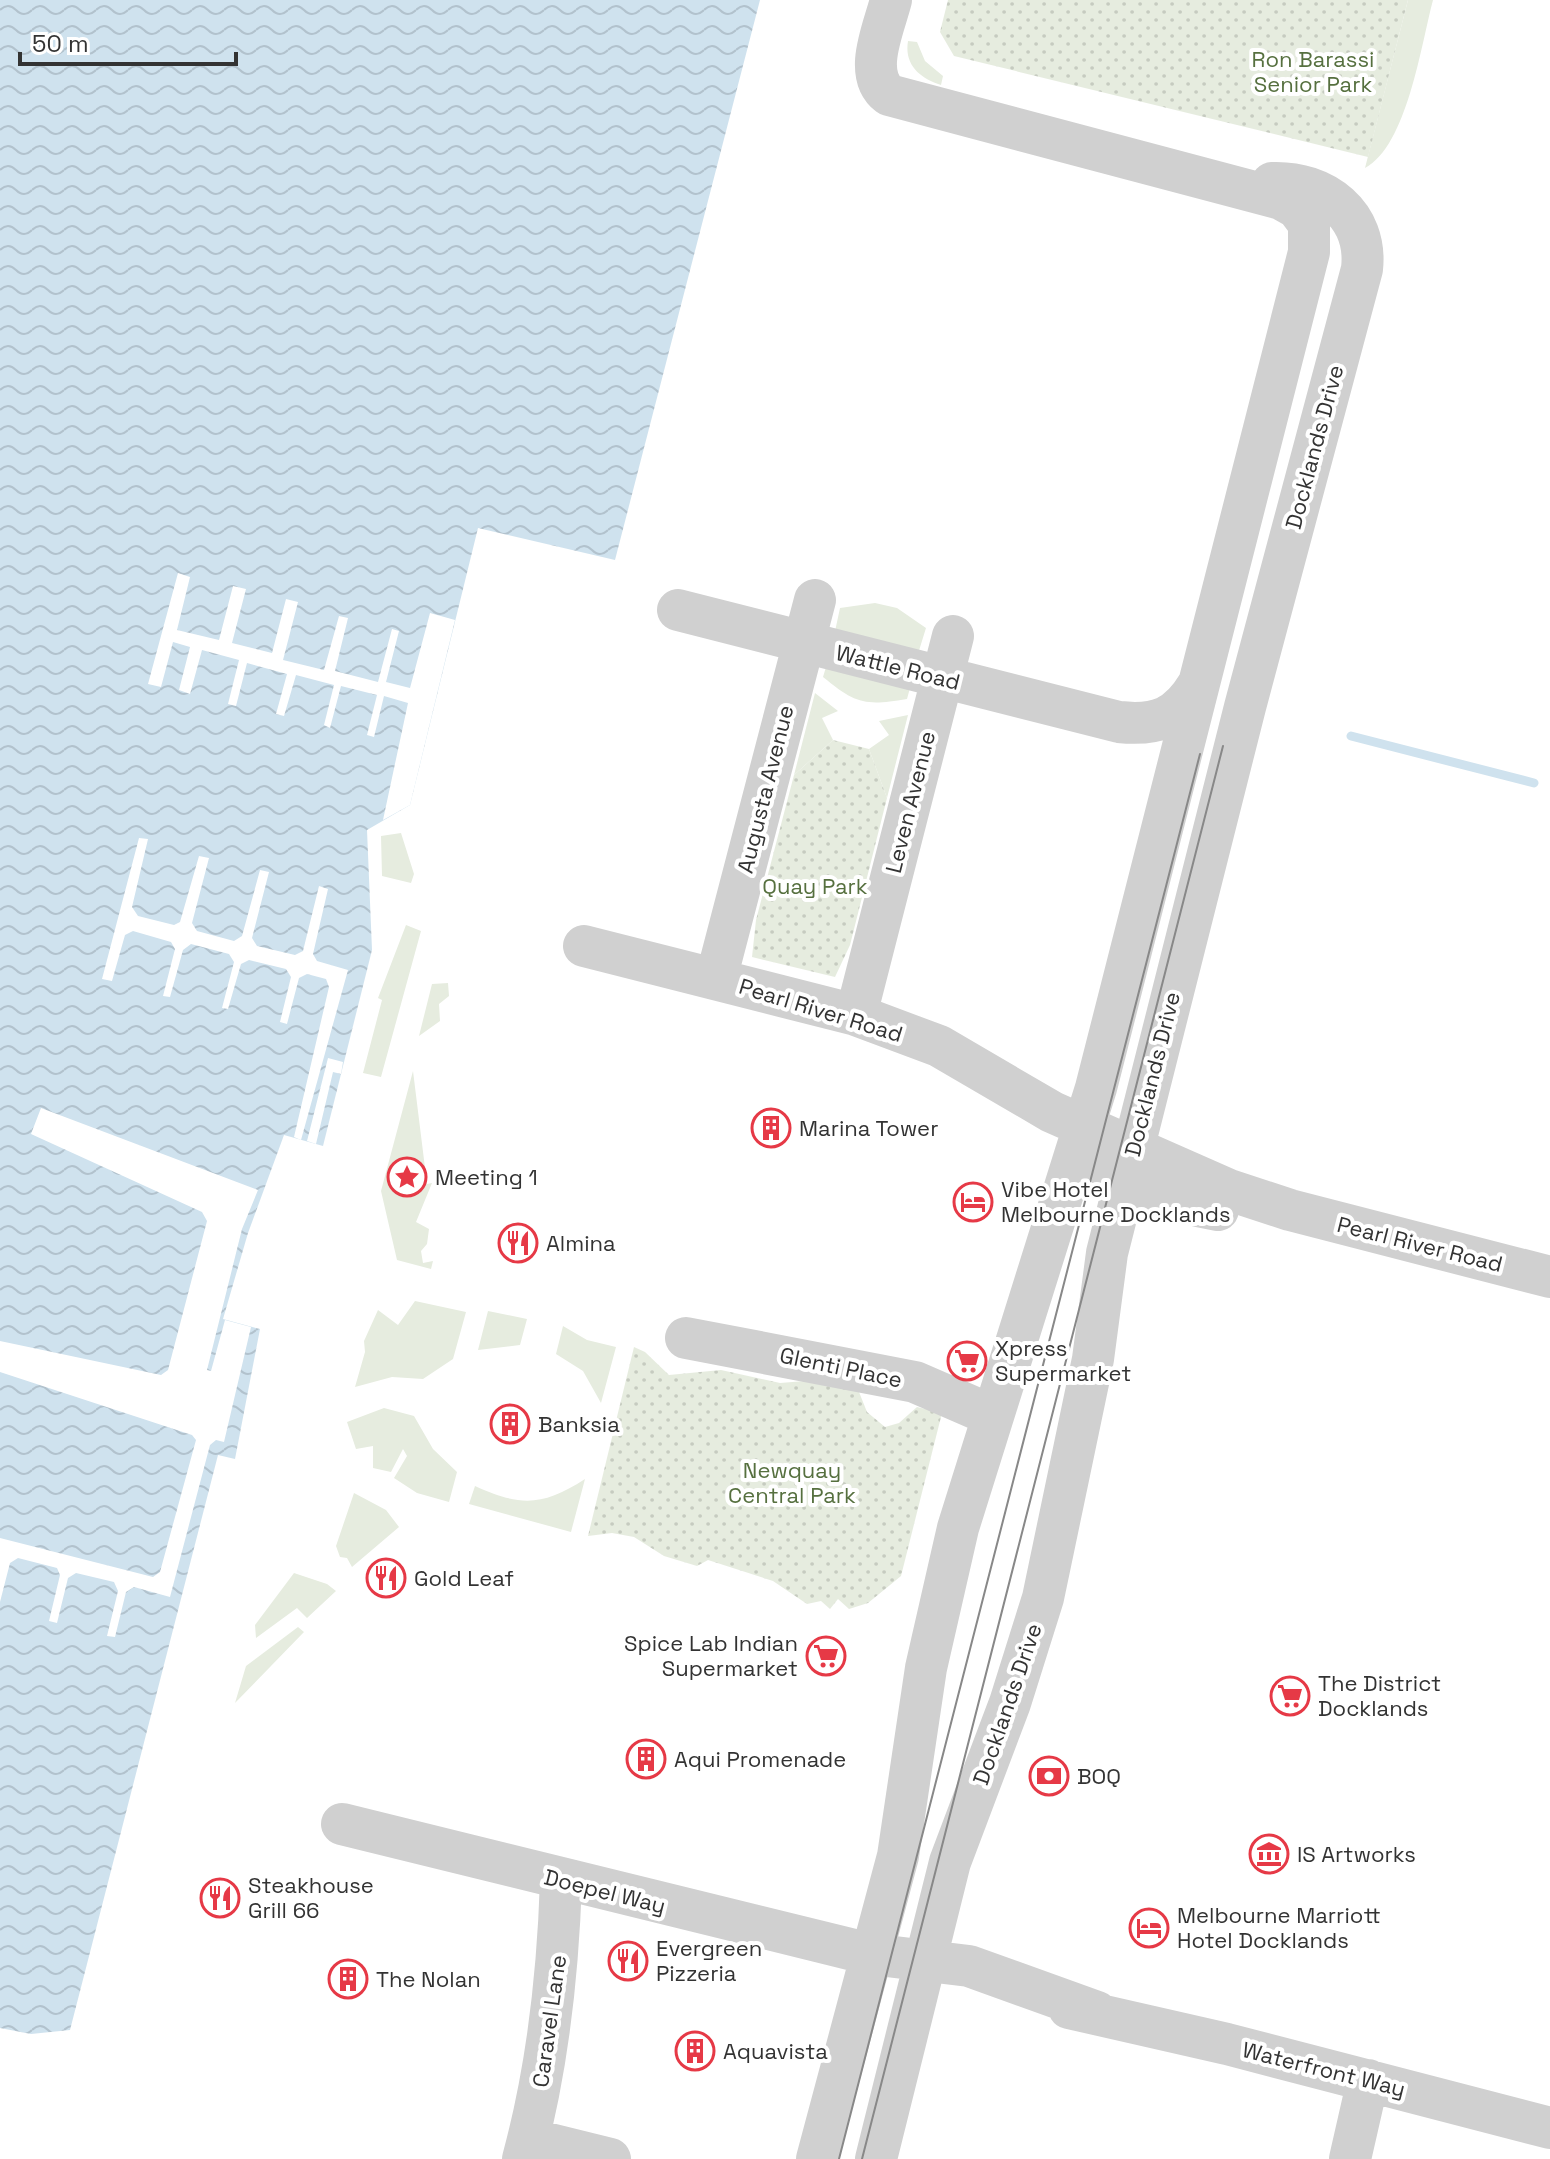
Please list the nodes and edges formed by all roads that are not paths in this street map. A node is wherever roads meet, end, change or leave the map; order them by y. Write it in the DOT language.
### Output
graph roads {
  1 [pos="890,6"];
  2 [pos="1223,181"];
  3 [pos="1311,243"];
  4 [pos="1364,259"];
  5 [pos="1284,359"];
  6 [pos="1335,371"];
  7 [pos="815,600"];
  8 [pos="678,610"];
  9 [pos="953,636"];
  10 [pos="802,643"];
  11 [pos="1204,664"];
  12 [pos="1255,668"];
  13 [pos="942,678"];
  14 [pos="1119,722"];
  15 [pos="1170,806"];
  16 [pos="584,946"];
  17 [pos="716,979"];
  18 [pos="856,1015"];
  19 [pos="1082,1132"];
  20 [pos="1129,1165"];
  21 [pos="1550,1277"];
  22 [pos="686,1338"];
  23 [pos="991,1415"];
  24 [pos="342,1824"];
  25 [pos="561,1880"];
  26 [pos="870,1954"];
  27 [pos="923,1968"];
  28 [pos="1368,2080"];
  29 [pos="1550,2128"];
  30 [pos="526,2149"];
  31 [pos="610,2159"];
  32 [pos="817,2159"];
  33 [pos="876,2159"];
  34 [pos="1350,2159"];
  1 -- 2 [label="street, Docklands Drive"];
  2 -- 3 [label="street, Docklands Drive"];
  2 -- 4 [label="street, Docklands Drive"];
  3 -- 4 [label="street"];
  3 -- 5 [label="street"];
  4 -- 6 [label="street, Docklands Drive"];
  5 -- 6 [label="street"];
  5 -- 11 [label="street"];
  6 -- 12 [label="street, Docklands Drive"];
  7 -- 10 [label="street, Augusta Avenue"];
  8 -- 10 [label="street, Wattle Road"];
  9 -- 13 [label="street, Leven Avenue"];
  10 -- 13 [label="street, Wattle Road"];
  10 -- 17 [label="street, Augusta Avenue"];
  11 -- 12 [label="street"];
  11 -- 14 [label="street, Wattle Road"];
  11 -- 15 [label="street"];
  12 -- 20 [label="street, Docklands Drive"];
  13 -- 14 [label="street, Wattle Road"];
  13 -- 18 [label="street, Leven Avenue"];
  14 -- 15 [label="street, Wattle Road"];
  15 -- 19 [label="street"];
  16 -- 17 [label="street, Pearl River Road"];
  17 -- 18 [label="street, Pearl River Road"];
  18 -- 19 [label="street, Pearl River Road"];
  19 -- 20 [label="street, Pearl River Road"];
  19 -- 23 [label="street"];
  20 -- 21 [label="street, Pearl River Road"];
  20 -- 27 [label="street, Docklands Drive"];
  22 -- 23 [label="street, Glenti Place"];
  23 -- 26 [label="street"];
  24 -- 25 [label="street, Doepel Way"];
  25 -- 26 [label="street, Doepel Way"];
  25 -- 30 [label="street, Caravel Lane"];
  26 -- 27 [label="street, Waterfront Way"];
  26 -- 32 [label="street"];
  27 -- 28 [label="street, Waterfront Way"];
  27 -- 33 [label="street, Docklands Drive"];
  28 -- 29 [label="street, Waterfront Way"];
  28 -- 34 [label="street"];
  30 -- 31 [label="street"];
}
